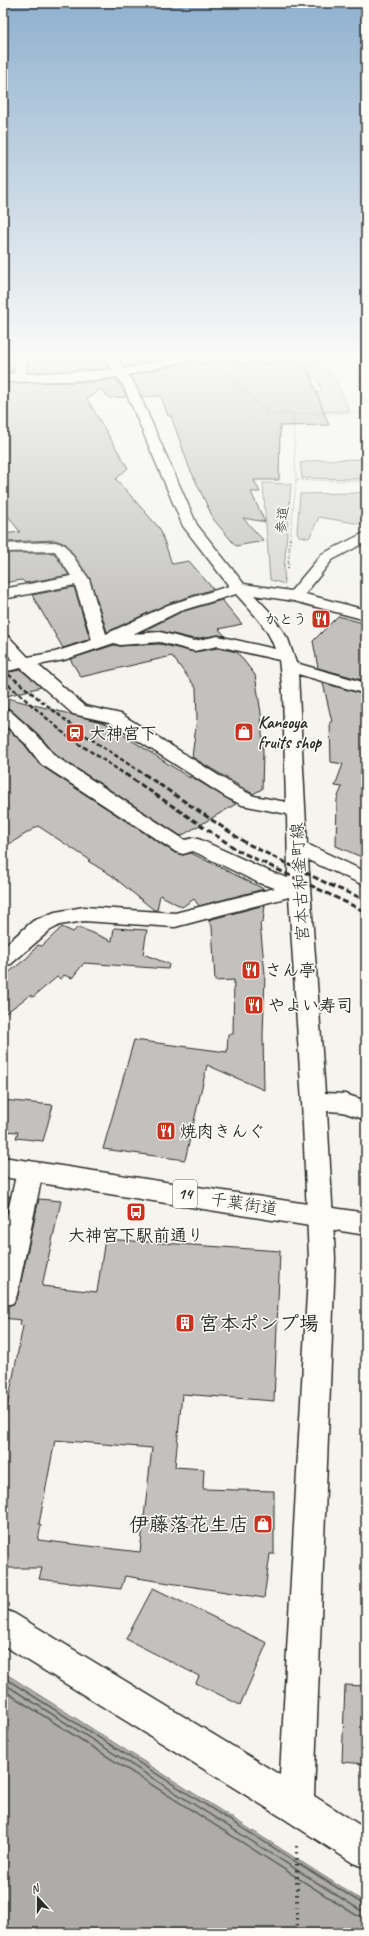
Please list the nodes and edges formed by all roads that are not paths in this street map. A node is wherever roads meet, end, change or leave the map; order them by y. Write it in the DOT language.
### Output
graph roads {
  1 [pos="154,442"];
  2 [pos="364,538"];
  3 [pos="3,548"];
  4 [pos="81,579"];
  5 [pos="239,588"];
  6 [pos="3,594"];
  7 [pos="295,596"];
  8 [pos="366,615"];
  9 [pos="3,640"];
  10 [pos="106,642"];
  11 [pos="287,662"];
  12 [pos="25,663"];
  13 [pos="3,667"];
  14 [pos="366,689"];
  15 [pos="3,714"];
  16 [pos="297,810"];
  17 [pos="298,847"];
  18 [pos="366,880"];
  19 [pos="299,888"];
  20 [pos="3,959"];
  21 [pos="314,1102"];
  22 [pos="366,1111"];
  23 [pos="3,1167"];
  24 [pos="30,1171"];
  25 [pos="319,1216"];
  26 [pos="366,1224"];
  27 [pos="3,1296"];
  28 [pos="3,1626"];
  29 [pos="296,1805"];
  30 [pos="366,1850"];
  1 -- 5 [label="main road, 宮本古和釜町線"];
  2 -- 7 [label="main road"];
  3 -- 4 [label="main road"];
  4 -- 6 [label="main road"];
  4 -- 10 [label="main road"];
  5 -- 7 [label="main road"];
  5 -- 10 [label="main road"];
  5 -- 11 [label="main road, 宮本古和釜町線"];
  7 -- 8 [label="main road"];
  9 -- 12 [label="main road"];
  10 -- 11 [label="main road"];
  10 -- 12 [label="main road"];
  11 -- 14 [label="main road"];
  11 -- 16 [label="main road, 宮本古和釜町線"];
  12 -- 13 [label="main road"];
  12 -- 16 [label="main road"];
  15 -- 19 [label="main road"];
  16 -- 17 [label="main road, 宮本古和釜町線"];
  17 -- 18 [label="main road"];
  17 -- 19 [label="main road, 宮本古和釜町線"];
  19 -- 20 [label="main road"];
  19 -- 21 [label="main road, 宮本古和釜町線"];
  21 -- 22 [label="main road"];
  21 -- 25 [label="main road, 宮本古和釜町線"];
  23 -- 24 [label="main road, 千葉街道 / 14"];
  24 -- 25 [label="main road, 千葉街道 / 14"];
  24 -- 27 [label="main road"];
  25 -- 26 [label="main road, 千葉街道 / 14"];
  25 -- 29 [label="main road, 宮本古和釜町線"];
  28 -- 29 [label="main road"];
  29 -- 30 [label="main road"];
}
